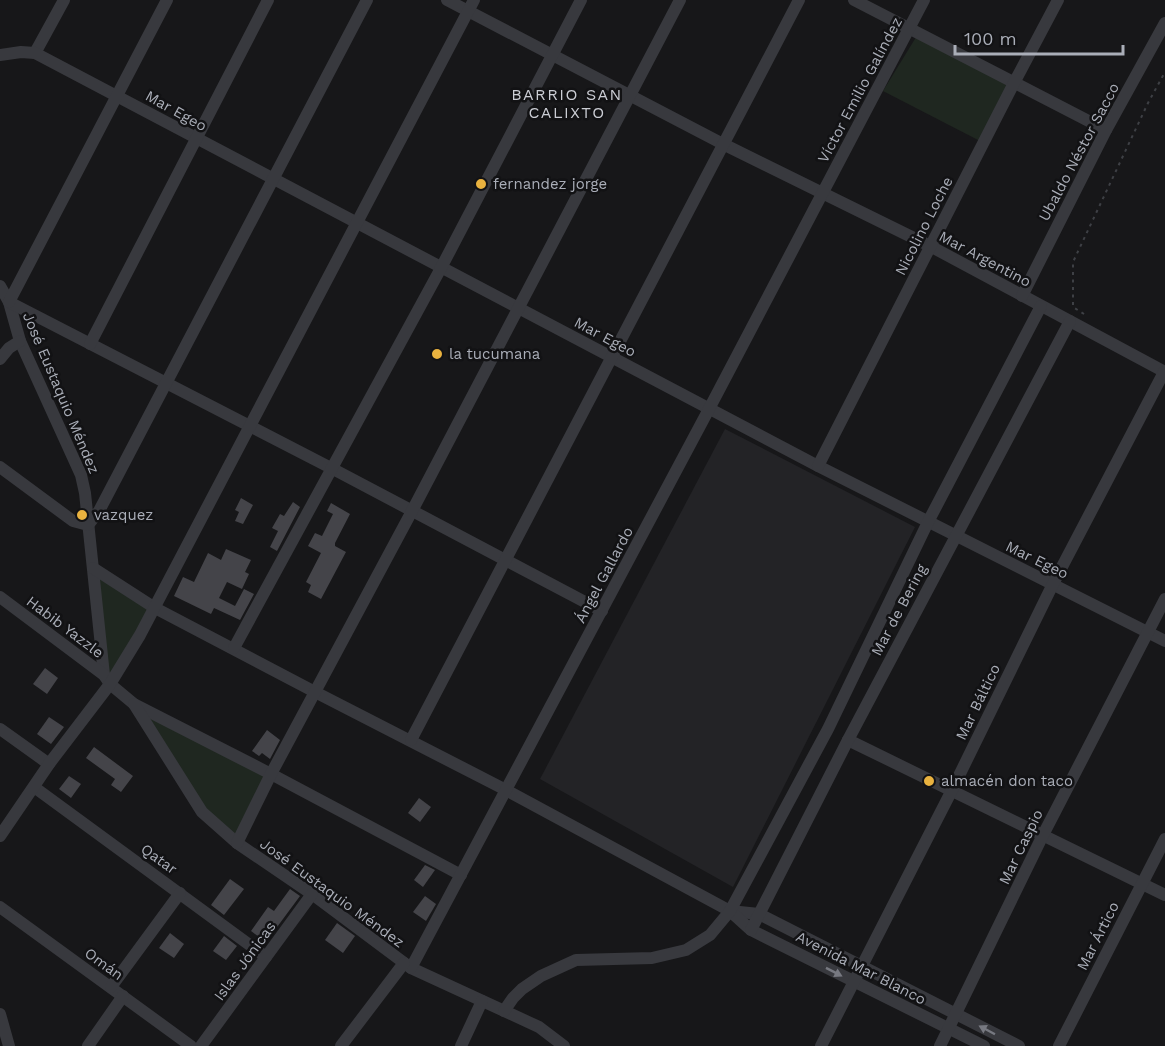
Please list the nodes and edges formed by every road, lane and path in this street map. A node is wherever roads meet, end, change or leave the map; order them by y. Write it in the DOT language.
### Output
graph roads {
  1 [pos="64,0"];
  2 [pos="167,0"];
  3 [pos="268,0"];
  4 [pos="367,0"];
  5 [pos="447,0"];
  6 [pos="581,0"];
  7 [pos="680,0"];
  8 [pos="800,0"];
  9 [pos="854,0"];
  10 [pos="924,0"];
  11 [pos="1058,0"];
  12 [pos="471,6"];
  13 [pos="1165,23"];
  14 [pos="909,30"];
  15 [pos="35,53"];
  16 [pos="0,55"];
  17 [pos="552,56"];
  18 [pos="1165,72"];
  19 [pos="1014,83"];
  20 [pos="117,96"];
  21 [pos="629,96"];
  22 [pos="1106,130"];
  23 [pos="196,139"];
  24 [pos="723,144"];
  25 [pos="273,179"];
  26 [pos="822,194"];
  27 [pos="356,223"];
  28 [pos="930,246"];
  29 [pos="441,268"];
  30 [pos="0,286"];
  31 [pos="1022,296"];
  32 [pos="9,302"];
  33 [pos="1041,306"];
  34 [pos="517,308"];
  35 [pos="1092,320"];
  36 [pos="1070,321"];
  37 [pos="20,341"];
  38 [pos="90,344"];
  39 [pos="613,358"];
  40 [pos="0,359"];
  41 [pos="1164,372"];
  42 [pos="165,383"];
  43 [pos="709,409"];
  44 [pos="249,426"];
  45 [pos="818,466"];
  46 [pos="0,467"];
  47 [pos="333,469"];
  48 [pos="412,512"];
  49 [pos="928,522"];
  50 [pos="88,525"];
  51 [pos="955,536"];
  52 [pos="505,561"];
  53 [pos="93,568"];
  54 [pos="1053,584"];
  55 [pos="0,597"];
  56 [pos="1165,599"];
  57 [pos="154,608"];
  58 [pos="602,611"];
  59 [pos="1148,633"];
  60 [pos="1165,641"];
  61 [pos="234,648"];
  62 [pos="107,679"];
  63 [pos="315,692"];
  64 [pos="134,704"];
  65 [pos="0,729"];
  66 [pos="411,740"];
  67 [pos="848,740"];
  68 [pos="49,764"];
  69 [pos="271,774"];
  70 [pos="34,786"];
  71 [pos="506,790"];
  72 [pos="952,790"];
  73 [pos="1043,835"];
  74 [pos="0,836"];
  75 [pos="1165,839"];
  76 [pos="237,843"];
  77 [pos="461,876"];
  78 [pos="1142,884"];
  79 [pos="180,893"];
  80 [pos="312,894"];
  81 [pos="1165,895"];
  82 [pos="0,907"];
  83 [pos="730,911"];
  84 [pos="759,914"];
  85 [pos="751,930"];
  86 [pos="266,957"];
  87 [pos="407,966"];
  88 [pos="860,967"];
  89 [pos="853,982"];
  90 [pos="111,987"];
  91 [pos="123,996"];
  92 [pos="482,1001"];
  93 [pos="504,1011"];
  94 [pos="956,1013"];
  95 [pos="0,1014"];
  96 [pos="948,1029"];
  97 [pos="9,1046"];
  98 [pos="88,1046"];
  99 [pos="191,1046"];
  100 [pos="201,1046"];
  101 [pos="341,1046"];
  102 [pos="461,1046"];
  103 [pos="564,1046"];
  104 [pos="821,1046"];
  105 [pos="940,1046"];
  106 [pos="984,1046"];
  107 [pos="1018,1046"];
  108 [pos="1059,1046"];
  1 -- 15 [label="street"];
  2 -- 20 [label="street"];
  3 -- 23 [label="street"];
  4 -- 25 [label="street"];
  5 -- 12 [label="street, Mar Argentino"];
  6 -- 17 [label="street"];
  7 -- 21 [label="street"];
  8 -- 24 [label="street"];
  9 -- 14 [label="street"];
  10 -- 14 [label="street, Víctor Emilio Galíndez"];
  11 -- 19 [label="street, Nicolino Loche"];
  12 -- 17 [label="street, Mar Argentino"];
  12 -- 27 [label="street"];
  13 -- 22 [label="street, Ubaldo Néstor Sacco"];
  14 -- 19 [label="street"];
  14 -- 26 [label="street, Víctor Emilio Galíndez"];
  15 -- 16 [label="street"];
  15 -- 20 [label="street, Mar Egeo"];
  17 -- 21 [label="street, Mar Argentino"];
  17 -- 29 [label="street"];
  18 -- 35 [label="path"];
  19 -- 22 [label="street"];
  19 -- 28 [label="street, Nicolino Loche"];
  20 -- 23 [label="street, Mar Egeo"];
  20 -- 32 [label="street"];
  21 -- 24 [label="street, Mar Argentino"];
  21 -- 34 [label="street"];
  22 -- 31 [label="street, Ubaldo Néstor Sacco"];
  23 -- 25 [label="street, Mar Egeo"];
  23 -- 38 [label="street"];
  24 -- 26 [label="street, Mar Argentino"];
  24 -- 39 [label="street"];
  25 -- 27 [label="street, Mar Egeo"];
  25 -- 42 [label="street"];
  26 -- 28 [label="street, Mar Argentino"];
  26 -- 43 [label="street, Ángel Gallardo"];
  27 -- 29 [label="street, Mar Egeo"];
  27 -- 44 [label="street"];
  28 -- 31 [label="street, Mar Argentino"];
  28 -- 45 [label="street, Nicolino Loche"];
  29 -- 34 [label="street, Mar Egeo"];
  29 -- 47 [label="street"];
  30 -- 32 [label="street, José Eustaquio Méndez"];
  31 -- 33 [label="street, Mar Argentino"];
  32 -- 37 [label="street, José Eustaquio Méndez"];
  32 -- 38 [label="street"];
  33 -- 36 [label="street, Mar Argentino"];
  33 -- 49 [label="street"];
  34 -- 39 [label="street, Mar Egeo"];
  34 -- 48 [label="street"];
  36 -- 41 [label="street, Mar Argentino"];
  36 -- 51 [label="street, Mar de Bering"];
  37 -- 40 [label="street"];
  37 -- 50 [label="street, José Eustaquio Méndez"];
  38 -- 42 [label="street"];
  39 -- 43 [label="street, Mar Egeo"];
  39 -- 52 [label="street"];
  41 -- 54 [label="street, Mar Báltico"];
  42 -- 44 [label="street"];
  42 -- 50 [label="street"];
  43 -- 45 [label="street, Mar Egeo"];
  43 -- 58 [label="street, Ángel Gallardo"];
  44 -- 47 [label="street"];
  44 -- 57 [label="street"];
  45 -- 49 [label="street, Mar Egeo"];
  46 -- 50 [label="street"];
  47 -- 48 [label="street"];
  47 -- 61 [label="street"];
  48 -- 52 [label="street"];
  48 -- 63 [label="street"];
  49 -- 51 [label="street, Mar Egeo"];
  49 -- 83 [label="street"];
  50 -- 53 [label="street, José Eustaquio Méndez"];
  51 -- 54 [label="street, Mar Egeo"];
  51 -- 67 [label="street, Mar de Bering"];
  52 -- 58 [label="street"];
  52 -- 66 [label="street"];
  53 -- 57 [label="street"];
  53 -- 62 [label="street, José Eustaquio Méndez"];
  54 -- 59 [label="street, Mar Egeo"];
  54 -- 72 [label="street, Mar Báltico"];
  55 -- 62 [label="street, Habib Yazzle"];
  56 -- 59 [label="street, Mar Caspio"];
  57 -- 61 [label="street"];
  57 -- 62 [label="street"];
  58 -- 71 [label="street, Ángel Gallardo"];
  59 -- 60 [label="street, Mar Egeo"];
  59 -- 73 [label="street, Mar Caspio"];
  61 -- 63 [label="street"];
  62 -- 64 [label="street, Habib Yazzle"];
  62 -- 68 [label="street"];
  63 -- 66 [label="street"];
  63 -- 69 [label="street"];
  64 -- 69 [label="street"];
  64 -- 76 [label="street, José Eustaquio Méndez"];
  65 -- 68 [label="street"];
  66 -- 71 [label="street"];
  67 -- 72 [label="street"];
  67 -- 84 [label="street, Mar de Bering"];
  68 -- 70 [label="street"];
  69 -- 76 [label="street"];
  69 -- 77 [label="street"];
  70 -- 74 [label="street"];
  70 -- 79 [label="street, Qatar"];
  71 -- 77 [label="street, Ángel Gallardo"];
  71 -- 83 [label="street"];
  72 -- 73 [label="street"];
  72 -- 88 [label="street, Mar Báltico"];
  73 -- 78 [label="street"];
  73 -- 94 [label="street, Mar Caspio"];
  75 -- 78 [label="street, Mar Ártico"];
  76 -- 80 [label="street, José Eustaquio Méndez"];
  77 -- 87 [label="street, Ángel Gallardo"];
  78 -- 81 [label="street"];
  78 -- 108 [label="street, Mar Ártico"];
  79 -- 86 [label="street, Qatar"];
  79 -- 90 [label="street"];
  80 -- 86 [label="street, Islas Jónicas"];
  80 -- 87 [label="street, José Eustaquio Méndez"];
  82 -- 90 [label="street, Omán"];
  83 -- 84 [label="street"];
  83 -- 85 [label="street, Avenida Mar Blanco"];
  83 -- 93 [label="street"];
  84 -- 85 [label="street, Mar de Bering"];
  84 -- 88 [label="street, Avenida Mar Blanco"];
  85 -- 89 [label="street, Avenida Mar Blanco, one-way"];
  86 -- 100 [label="street, Islas Jónicas"];
  87 -- 92 [label="street, José Eustaquio Méndez"];
  87 -- 101 [label="street, Ángel Gallardo"];
  88 -- 89 [label="street, Mar Báltico"];
  88 -- 94 [label="street, Avenida Mar Blanco"];
  89 -- 96 [label="street, Avenida Mar Blanco"];
  89 -- 104 [label="street, Mar Báltico"];
  90 -- 91 [label="street, Omán"];
  91 -- 98 [label="street"];
  91 -- 99 [label="street, Omán"];
  92 -- 93 [label="street, José Eustaquio Méndez"];
  92 -- 102 [label="street"];
  93 -- 103 [label="street, José Eustaquio Méndez"];
  94 -- 96 [label="street, Mar Caspio"];
  107 -- 94 [label="street, Avenida Mar Blanco, one-way"];
  95 -- 97 [label="street"];
  96 -- 105 [label="street, Mar Caspio"];
  96 -- 106 [label="street, Avenida Mar Blanco"];
}
